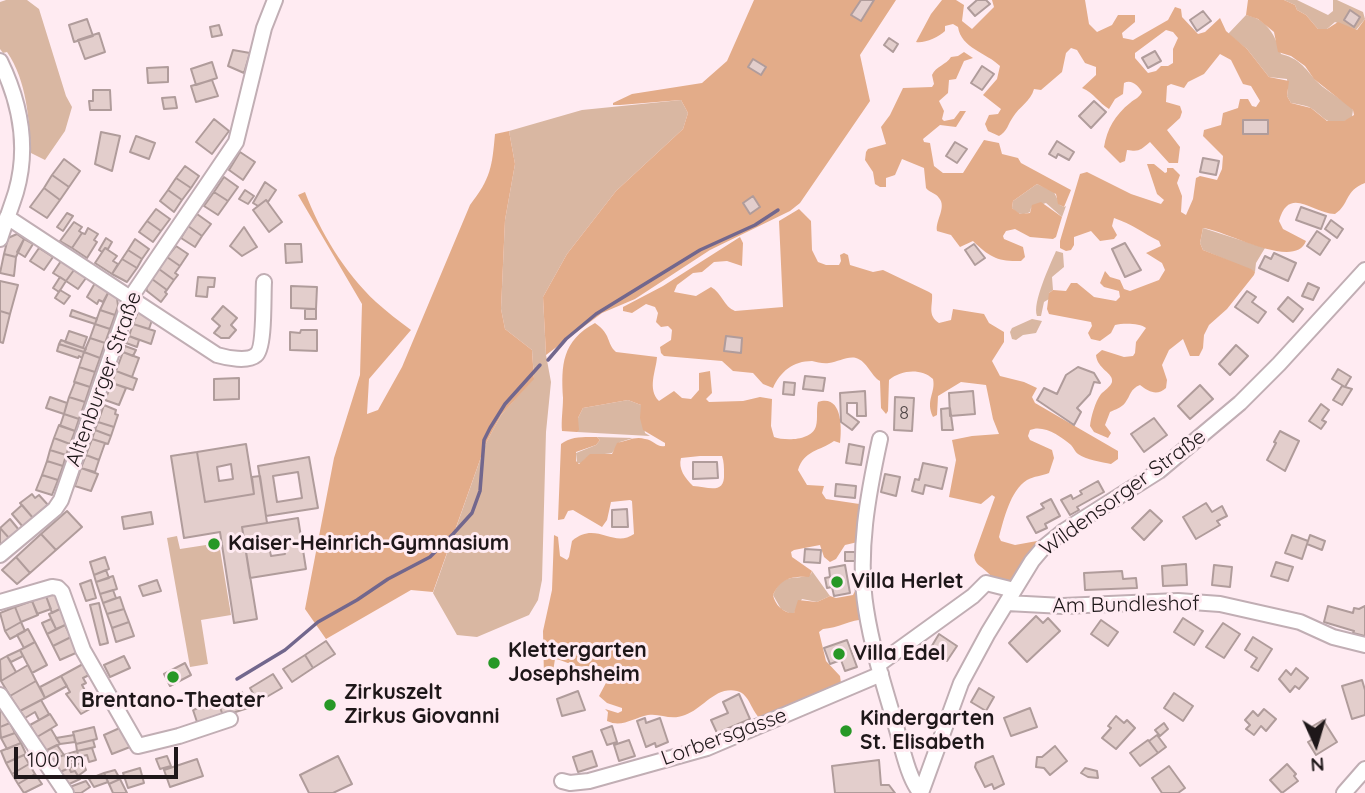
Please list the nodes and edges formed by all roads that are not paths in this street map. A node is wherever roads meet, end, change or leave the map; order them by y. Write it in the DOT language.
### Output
graph roads {
  1 [pos="275,0"];
  2 [pos="0,61"];
  3 [pos="7,217"];
  4 [pos="0,239"];
  5 [pos="1365,270"];
  6 [pos="264,282"];
  7 [pos="131,297"];
  8 [pos="255,357"];
  9 [pos="273,359"];
  10 [pos="880,439"];
  11 [pos="0,555"];
  12 [pos="986,583"];
  13 [pos="1010,596"];
  14 [pos="0,602"];
  15 [pos="1365,645"];
  16 [pos="880,669"];
  17 [pos="0,695"];
  18 [pos="230,719"];
  19 [pos="1365,769"];
  20 [pos="562,781"];
  21 [pos="66,793"];
  22 [pos="921,793"];
  23 [pos="1344,793"];
  1 -- 7 [label="street, Altenburger Straße"];
  2 -- 3 [label="street"];
  3 -- 4 [label="street"];
  3 -- 7 [label="street"];
  5 -- 13 [label="street, Wildensorger Straße"];
  6 -- 8 [label="street"];
  7 -- 8 [label="street"];
  7 -- 11 [label="street, Altenburger Straße"];
  8 -- 9 [label="street"];
  10 -- 16 [label="street"];
  12 -- 13 [label="street, Am Bundleshof"];
  12 -- 16 [label="street, Lorbersgasse"];
  13 -- 15 [label="street, Am Bundleshof"];
  13 -- 22 [label="street, Wildensorger Straße"];
  14 -- 18 [label="street"];
  16 -- 20 [label="street, Lorbersgasse"];
  16 -- 22 [label="street"];
  17 -- 21 [label="street"];
  19 -- 23 [label="street"];
}
